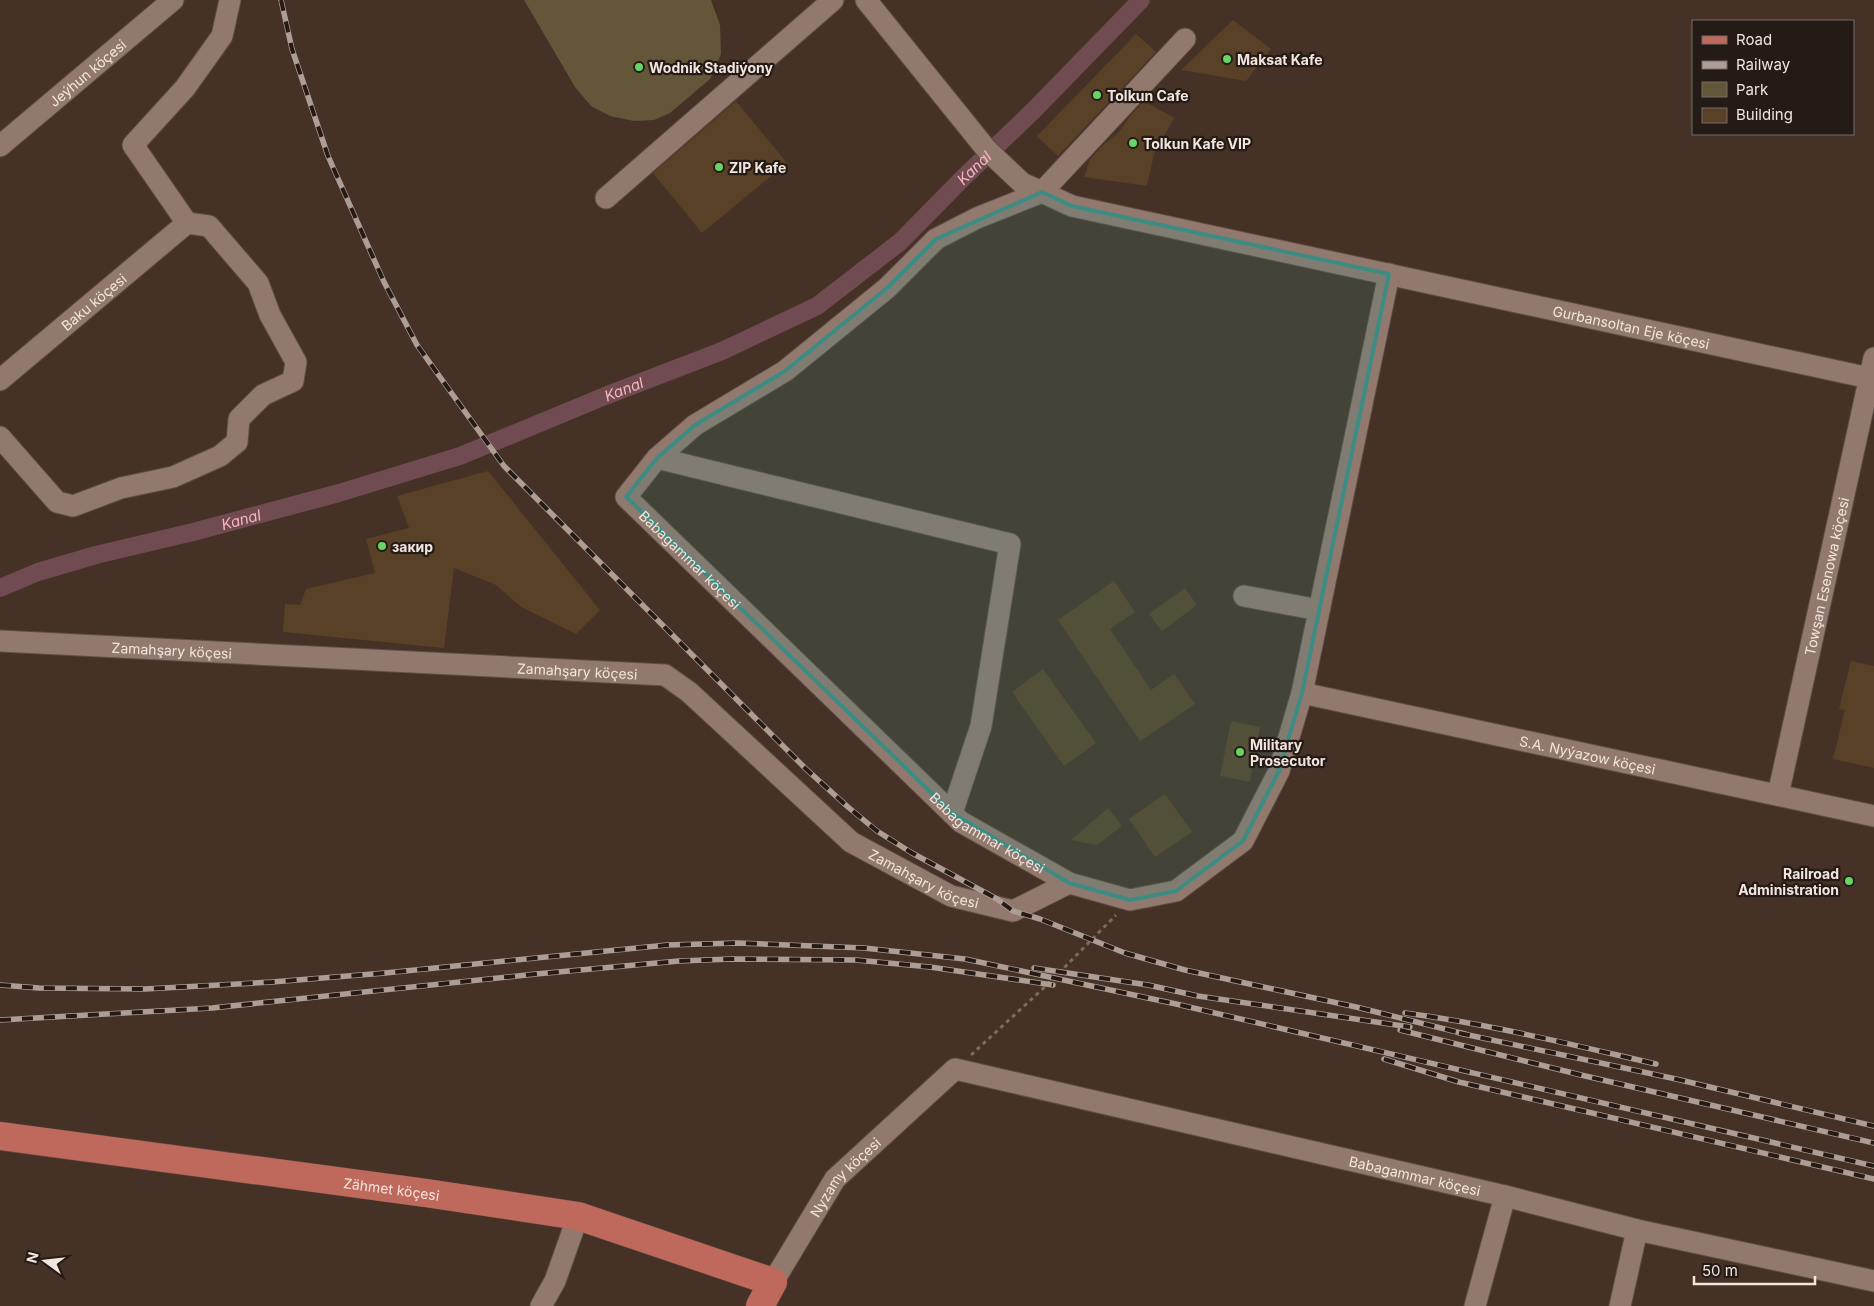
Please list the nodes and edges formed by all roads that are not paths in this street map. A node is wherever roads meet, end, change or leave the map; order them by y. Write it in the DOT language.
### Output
graph roads {
  1 [pos="174,0"];
  2 [pos="230,0"];
  3 [pos="833,0"];
  4 [pos="866,0"];
  5 [pos="1185,39"];
  6 [pos="0,146"];
  7 [pos="1042,192"];
  8 [pos="606,198"];
  9 [pos="188,223"];
  10 [pos="1389,274"];
  11 [pos="1872,372"];
  12 [pos="0,380"];
  13 [pos="0,437"];
  14 [pos="657,458"];
  15 [pos="1244,596"];
  16 [pos="1319,610"];
  17 [pos="0,641"];
  18 [pos="1302,693"];
  19 [pos="1778,795"];
  20 [pos="952,813"];
  21 [pos="1874,816"];
  22 [pos="1069,883"];
  23 [pos="955,1069"];
  24 [pos="0,1136"];
  25 [pos="1505,1196"];
  26 [pos="578,1216"];
  27 [pos="1637,1230"];
  28 [pos="1874,1281"];
  29 [pos="773,1282"];
  30 [pos="541,1306"];
  31 [pos="760,1306"];
  32 [pos="1475,1306"];
  33 [pos="1620,1306"];
  1 -- 6 [label="street, Jeýhun köçesi"];
  2 -- 9 [label="street"];
  3 -- 8 [label="street"];
  4 -- 7 [label="street, Gurbansoltan Eje köçesi"];
  5 -- 7 [label="street"];
  7 -- 10 [label="street, Gurbansoltan Eje köçesi"];
  7 -- 14 [label="street, Babagammar köçesi"];
  9 -- 12 [label="street, Baku köçesi"];
  9 -- 13 [label="street"];
  10 -- 11 [label="street, Gurbansoltan Eje köçesi"];
  10 -- 16 [label="street"];
  11 -- 19 [label="street, Towşan Esenowa köçesi"];
  14 -- 20 [label="street, Babagammar köçesi"];
  14 -- 20 [label="street"];
  15 -- 16 [label="street"];
  16 -- 18 [label="street"];
  17 -- 22 [label="street, Zamahşary köçesi"];
  18 -- 19 [label="street, S.A. Nyýazow köçesi"];
  18 -- 22 [label="street, Babagammar köçesi"];
  19 -- 21 [label="street, S.A. Nyýazow köçesi"];
  20 -- 22 [label="street, Babagammar köçesi"];
  23 -- 25 [label="street, Babagammar köçesi"];
  23 -- 29 [label="street, Nyzamy köçesi"];
  24 -- 26 [label="main road, Zähmet köçesi"];
  25 -- 27 [label="street, Babagammar köçesi"];
  25 -- 32 [label="street"];
  26 -- 29 [label="main road, Zähmet köçesi"];
  26 -- 30 [label="street"];
  27 -- 28 [label="street, Babagammar köçesi"];
  27 -- 33 [label="street"];
  29 -- 31 [label="main road, Nyzamy köçesi"];
}
